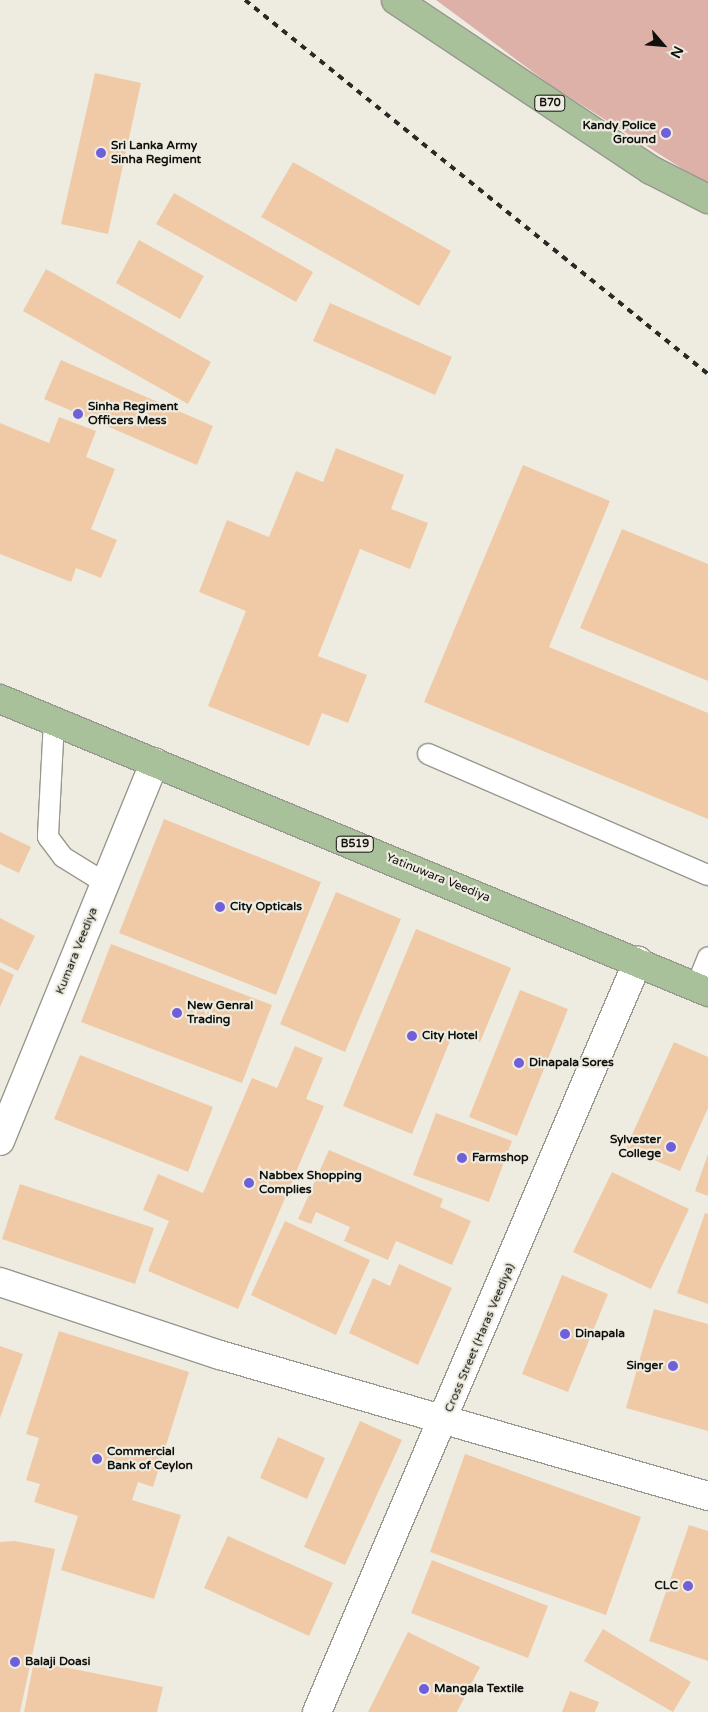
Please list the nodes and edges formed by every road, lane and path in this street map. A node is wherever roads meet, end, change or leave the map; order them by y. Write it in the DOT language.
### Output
graph roads {
  1 [pos="396,0"];
  2 [pos="708,199"];
  3 [pos="0,699"];
  4 [pos="54,721"];
  5 [pos="428,754"];
  6 [pos="156,762"];
  7 [pos="708,875"];
  8 [pos="105,883"];
  9 [pos="708,957"];
  10 [pos="638,961"];
  11 [pos="702,989"];
  12 [pos="0,1141"];
  13 [pos="0,1282"];
  14 [pos="446,1419"];
  15 [pos="708,1496"];
  16 [pos="317,1712"];
  1 -- 2 [label="main road, B70"];
  3 -- 4 [label="main road, Yatinuwara Veediya / B519"];
  4 -- 6 [label="main road, Yatinuwara Veediya / B519"];
  4 -- 8 [label="lane"];
  5 -- 7 [label="lane"];
  6 -- 8 [label="street, Kumara Veediya"];
  6 -- 10 [label="main road, Yatinuwara Veediya / B519"];
  8 -- 12 [label="street, Kumara Veediya"];
  9 -- 11 [label="lane"];
  10 -- 11 [label="main road, Yatinuwara Veediya / B519"];
  10 -- 14 [label="street, Cross Street (Haras Veediya)"];
  13 -- 14 [label="street"];
  14 -- 15 [label="street"];
  14 -- 16 [label="street, Cross Street (Haras Veediya)"];
}
